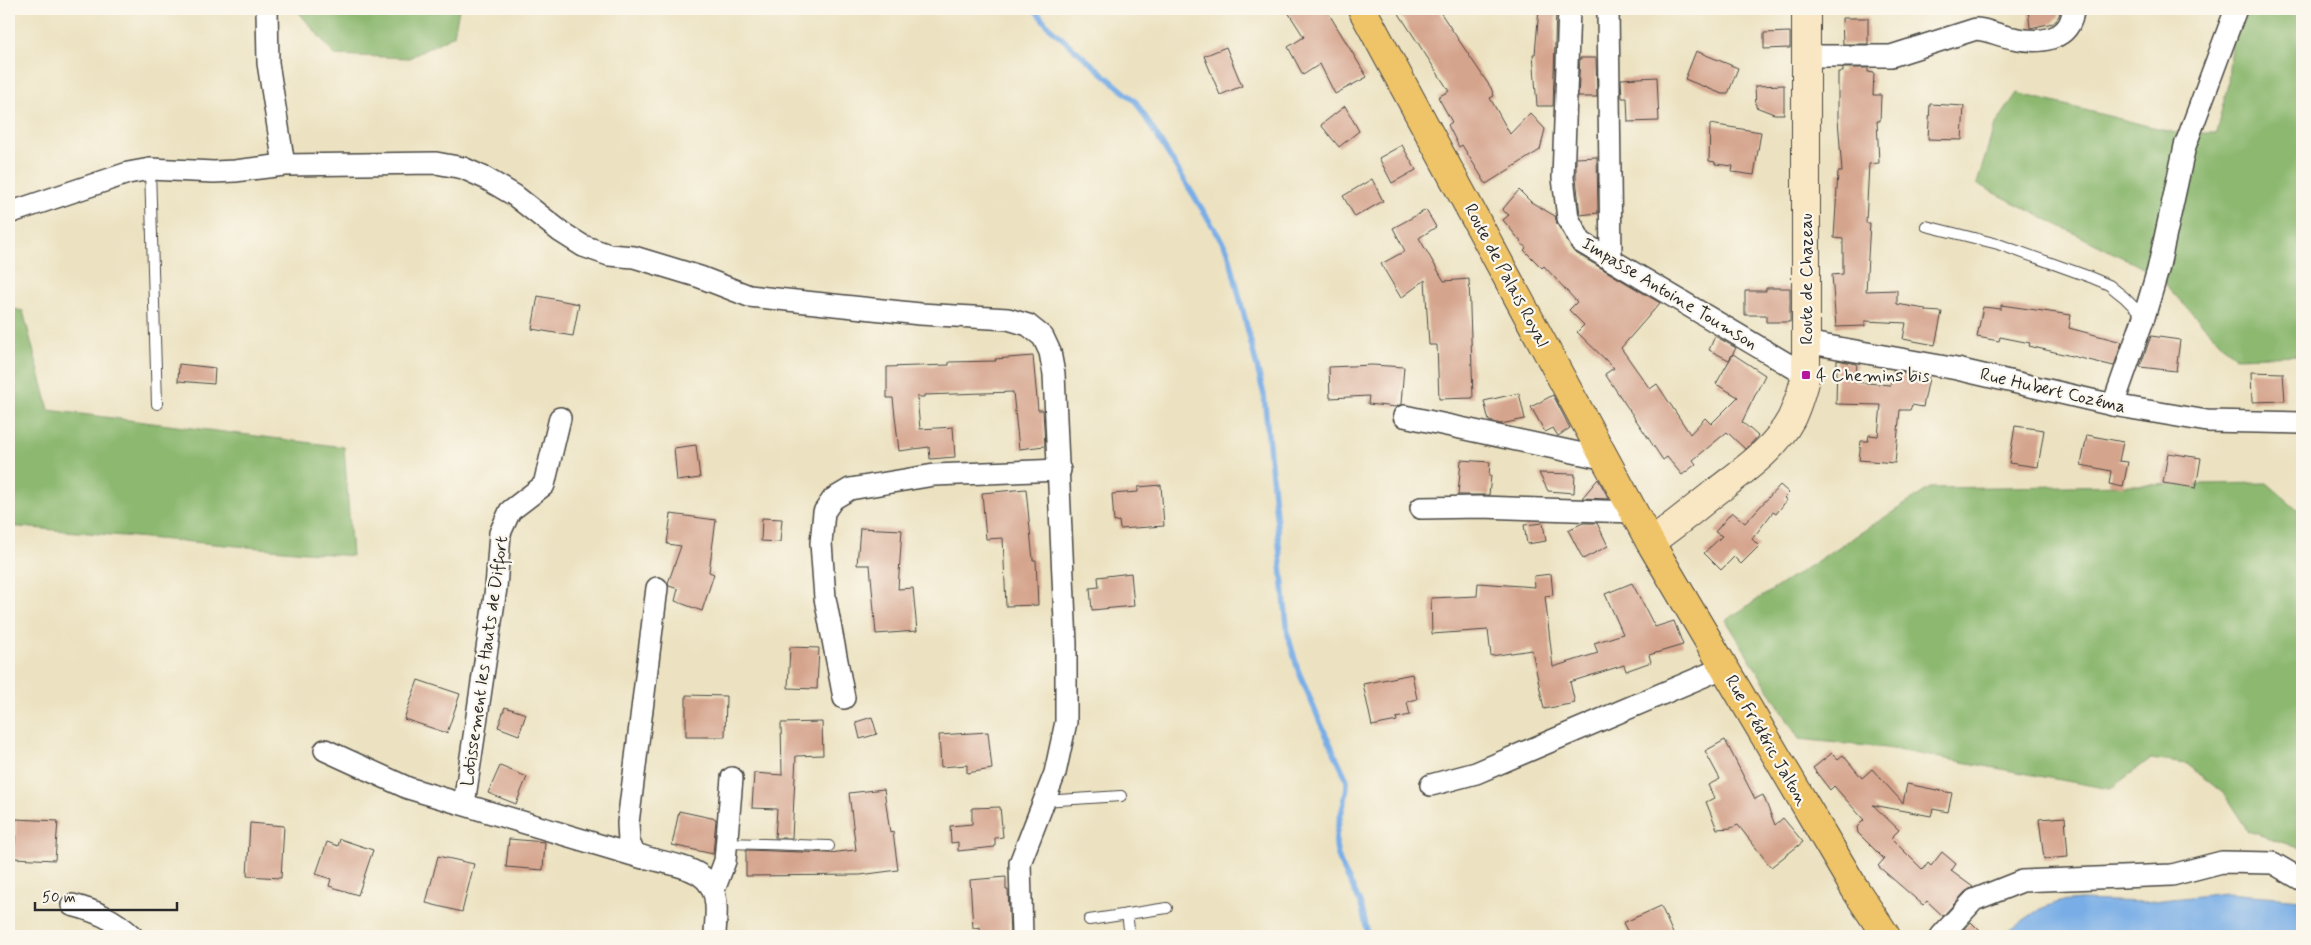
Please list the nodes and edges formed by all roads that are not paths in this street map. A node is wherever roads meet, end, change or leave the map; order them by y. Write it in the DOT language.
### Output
graph roads {
  1 [pos="268,9"];
  2 [pos="1362,9"];
  3 [pos="1569,9"];
  4 [pos="1608,9"];
  5 [pos="1806,9"];
  6 [pos="2073,9"];
  7 [pos="2236,9"];
  8 [pos="1807,56"];
  9 [pos="284,165"];
  10 [pos="150,169"];
  11 [pos="9,213"];
  12 [pos="1926,226"];
  13 [pos="1611,260"];
  14 [pos="2144,317"];
  15 [pos="1805,342"];
  16 [pos="1806,375"];
  17 [pos="157,404"];
  18 [pos="2113,405"];
  19 [pos="1404,416"];
  20 [pos="560,418"];
  21 [pos="2302,423"];
  22 [pos="1606,459"];
  23 [pos="1060,470"];
  24 [pos="1421,508"];
  25 [pos="1634,512"];
  26 [pos="1650,542"];
  27 [pos="657,588"];
  28 [pos="1725,667"];
  29 [pos="844,698"];
  30 [pos="325,750"];
  31 [pos="732,778"];
  32 [pos="1431,785"];
  33 [pos="1121,796"];
  34 [pos="1042,801"];
  35 [pos="464,804"];
  36 [pos="727,843"];
  37 [pos="829,846"];
  38 [pos="646,858"];
  39 [pos="2302,880"];
  40 [pos="714,890"];
  41 [pos="72,905"];
  42 [pos="1167,908"];
  43 [pos="1127,914"];
  44 [pos="1089,920"];
  45 [pos="1877,932"];
  46 [pos="132,936"];
  47 [pos="715,936"];
  48 [pos="1022,936"];
  49 [pos="1130,936"];
  50 [pos="1941,936"];
  1 -- 9 [label="street"];
  2 -- 22 [label="main road, Route de Palais Royal"];
  3 -- 13 [label="street, Impasse Antoine Toumson"];
  4 -- 13 [label="street"];
  5 -- 8 [label="main road, Route de Chazeau"];
  6 -- 8 [label="street"];
  7 -- 14 [label="street"];
  8 -- 15 [label="main road, Route de Chazeau"];
  9 -- 10 [label="street"];
  9 -- 23 [label="street"];
  10 -- 11 [label="street"];
  10 -- 17 [label="lane"];
  12 -- 14 [label="lane"];
  13 -- 16 [label="street, Impasse Antoine Toumson"];
  14 -- 18 [label="street"];
  15 -- 16 [label="main road, Route de Chazeau"];
  15 -- 18 [label="street, Rue Hubert Cozéma"];
  16 -- 26 [label="main road, Route de Chazeau"];
  18 -- 21 [label="street, Rue Hubert Cozéma"];
  19 -- 22 [label="street"];
  20 -- 35 [label="street, Lotissement les Hauts de Diffort"];
  22 -- 25 [label="main road, Route de Palais Royal"];
  23 -- 29 [label="street"];
  23 -- 34 [label="street"];
  24 -- 25 [label="street"];
  25 -- 26 [label="main road, Route de Palais Royal"];
  26 -- 28 [label="main road, Rue Frédéric Jalton"];
  27 -- 38 [label="street"];
  28 -- 32 [label="street"];
  28 -- 45 [label="main road, Rue Frédéric Jalton"];
  30 -- 35 [label="street"];
  31 -- 36 [label="street"];
  33 -- 34 [label="lane"];
  34 -- 48 [label="street"];
  35 -- 38 [label="street"];
  36 -- 37 [label="lane"];
  36 -- 40 [label="street"];
  38 -- 40 [label="street"];
  39 -- 50 [label="street"];
  40 -- 47 [label="street"];
  41 -- 46 [label="street"];
  42 -- 43 [label="lane"];
  43 -- 44 [label="lane"];
  43 -- 49 [label="lane"];
}
